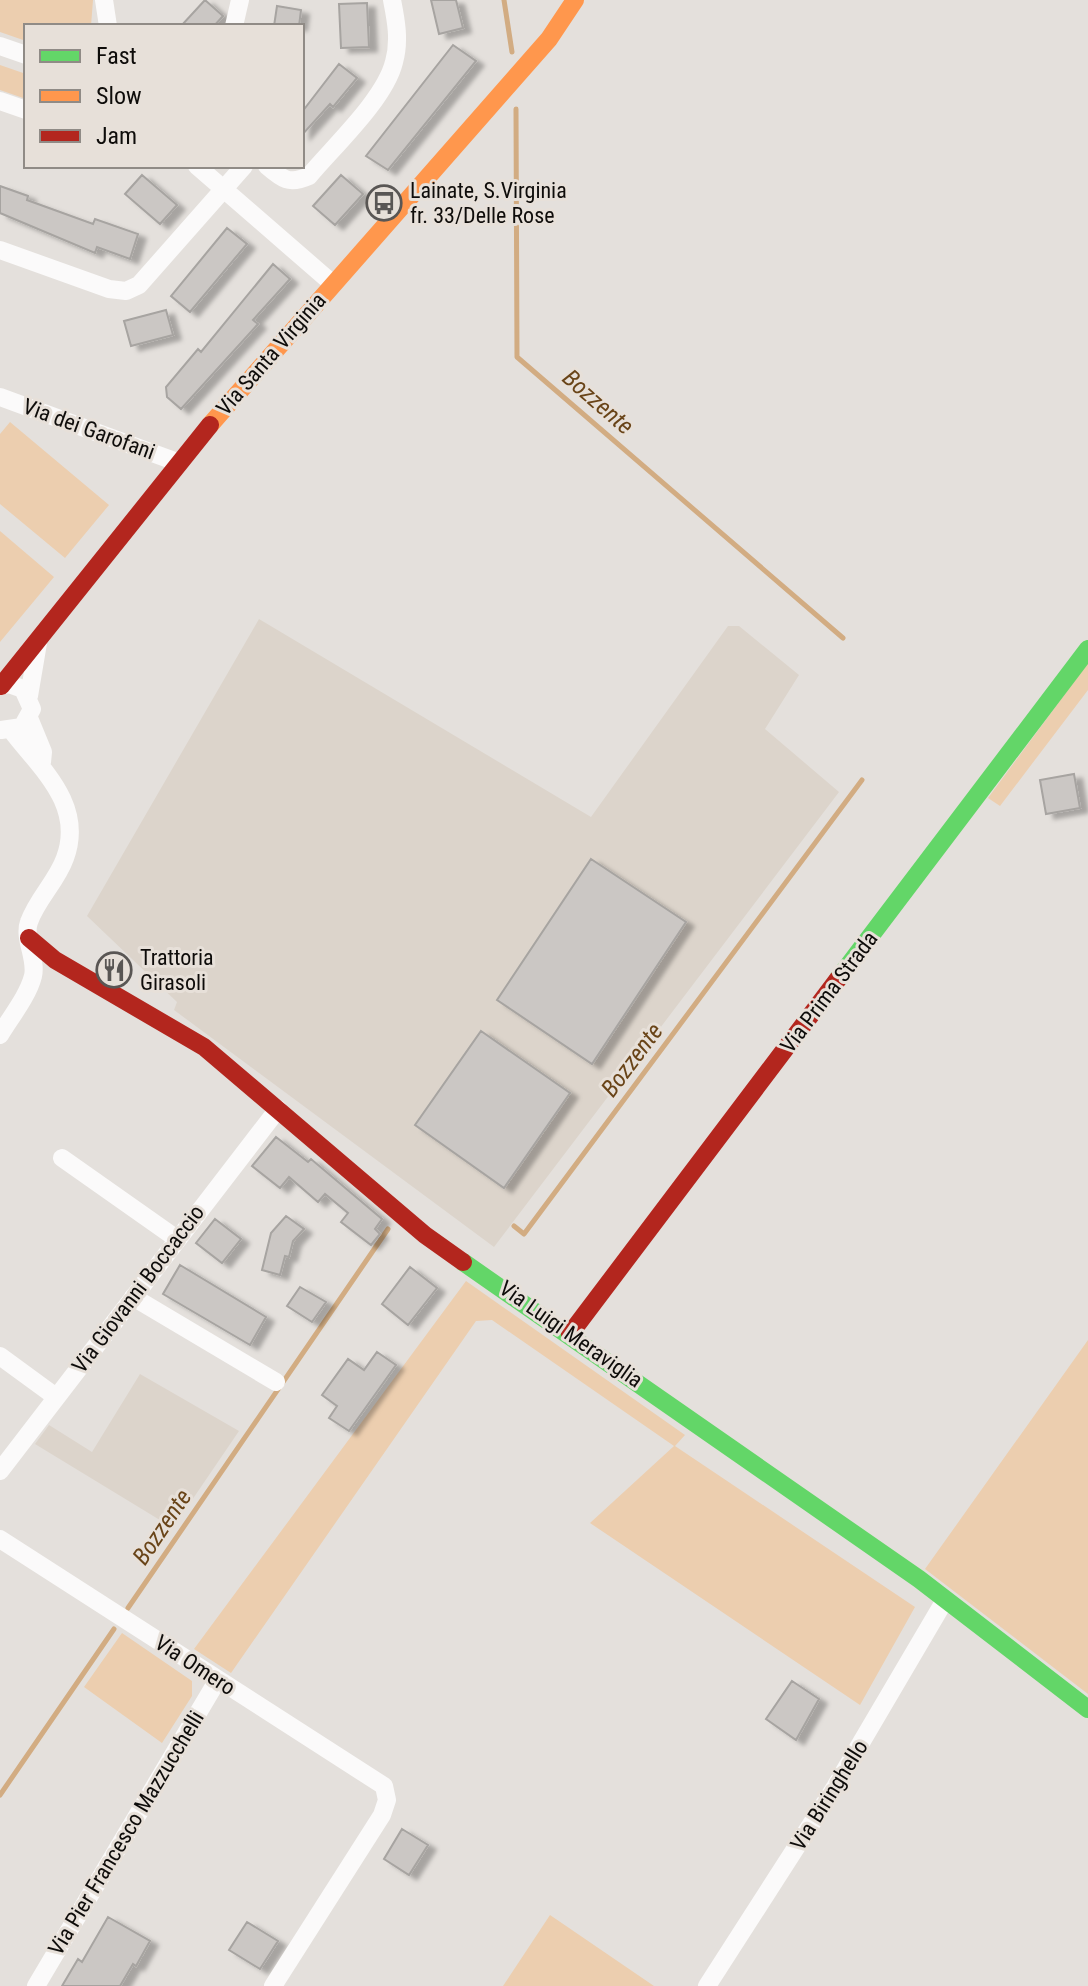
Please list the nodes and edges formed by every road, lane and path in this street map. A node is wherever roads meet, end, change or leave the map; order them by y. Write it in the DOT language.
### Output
graph roads {
  1 [pos="104,0"];
  2 [pos="240,0"];
  3 [pos="392,0"];
  4 [pos="575,0"];
  5 [pos="108,24"];
  6 [pos="234,24"];
  7 [pos="0,46"];
  8 [pos="24,54"];
  9 [pos="0,101"];
  10 [pos="24,109"];
  11 [pos="199,168"];
  12 [pos="242,168"];
  13 [pos="269,168"];
  14 [pos="223,190"];
  15 [pos="0,250"];
  16 [pos="333,284"];
  17 [pos="0,397"];
  18 [pos="177,462"];
  19 [pos="39,641"];
  20 [pos="1088,649"];
  21 [pos="0,686"];
  22 [pos="29,696"];
  23 [pos="29,718"];
  24 [pos="6,730"];
  25 [pos="42,762"];
  26 [pos="29,938"];
  27 [pos="55,960"];
  28 [pos="33,976"];
  29 [pos="0,1035"];
  30 [pos="278,1109"];
  31 [pos="62,1158"];
  32 [pos="177,1239"];
  33 [pos="133,1297"];
  34 [pos="570,1334"];
  35 [pos="0,1356"];
  36 [pos="276,1382"];
  37 [pos="56,1397"];
  38 [pos="0,1471"];
  39 [pos="0,1539"];
  40 [pos="945,1600"];
  41 [pos="217,1681"];
  42 [pos="1088,1709"];
  43 [pos="36,1986"];
  44 [pos="273,1986"];
  45 [pos="707,1986"];
  1 -- 5 [label="street"];
  2 -- 6 [label="street"];
  3 -- 13 [label="street"];
  4 -- 16 [label="street, Via Santa Virginia"];
  7 -- 8 [label="street"];
  9 -- 10 [label="street"];
  11 -- 14 [label="street"];
  12 -- 14 [label="street"];
  14 -- 15 [label="street"];
  14 -- 16 [label="street"];
  16 -- 18 [label="street, Via Santa Virginia"];
  17 -- 18 [label="street, Via dei Garofani"];
  18 -- 19 [label="street, Via Santa Virginia"];
  19 -- 21 [label="street, Via Santa Virginia"];
  19 -- 22 [label="street, Via Santa Virginia"];
  20 -- 34 [label="street, Via Prima Strada"];
  21 -- 22 [label="street"];
  22 -- 23 [label="street, Via Santa Virginia"];
  23 -- 24 [label="street"];
  23 -- 25 [label="street"];
  24 -- 25 [label="street"];
  25 -- 26 [label="street"];
  26 -- 27 [label="street, Via Luigi Meraviglia"];
  26 -- 28 [label="street"];
  27 -- 28 [label="street"];
  27 -- 30 [label="street, Via Luigi Meraviglia"];
  28 -- 29 [label="street"];
  30 -- 32 [label="street, Via Giovanni Boccaccio"];
  30 -- 34 [label="street, Via Luigi Meraviglia"];
  31 -- 32 [label="street"];
  32 -- 33 [label="street, Via Giovanni Boccaccio"];
  33 -- 36 [label="street"];
  33 -- 37 [label="street, Via Giovanni Boccaccio"];
  34 -- 40 [label="street, Via Luigi Meraviglia"];
  35 -- 37 [label="street"];
  37 -- 38 [label="street, Via Giovanni Boccaccio"];
  39 -- 41 [label="street, Via Omero"];
  40 -- 42 [label="street, Via Luigi Meraviglia"];
  40 -- 45 [label="street, Via Biringhello"];
  41 -- 43 [label="street, Via Pier Francesco Mazzucchelli"];
  41 -- 44 [label="street, Via Omero"];
}
